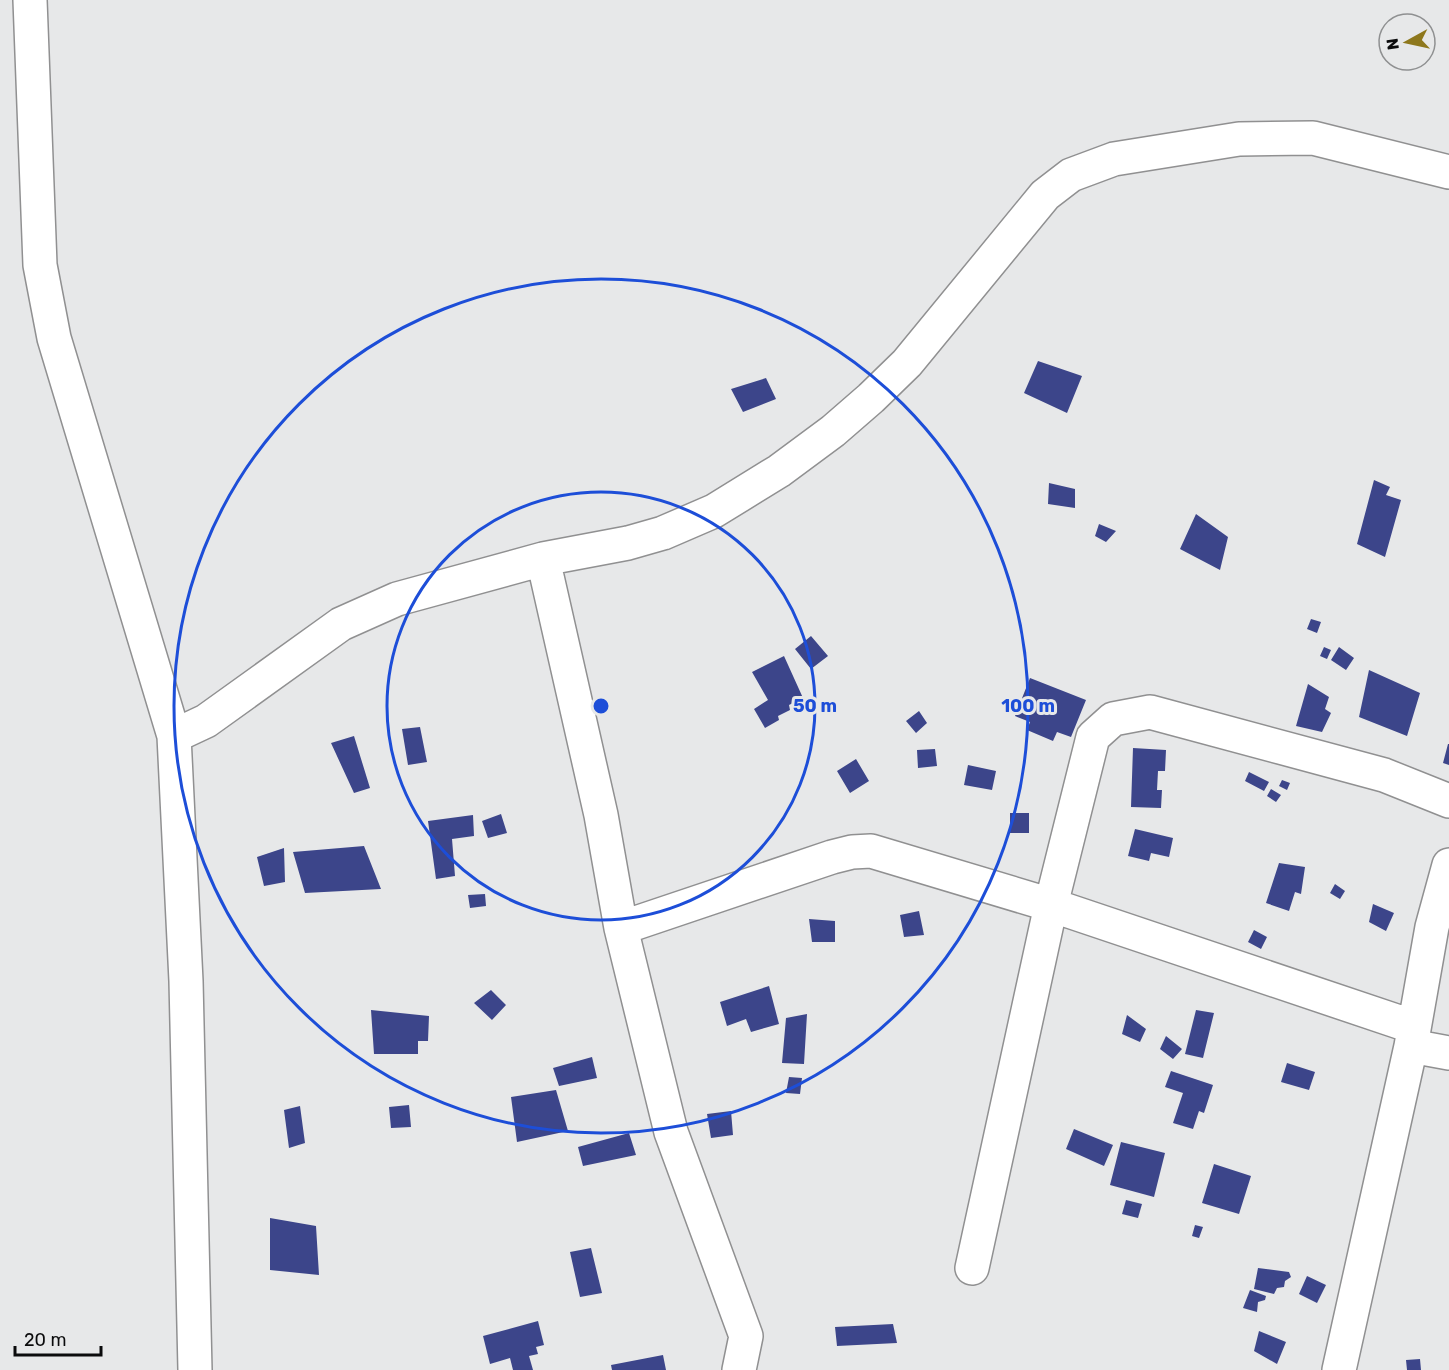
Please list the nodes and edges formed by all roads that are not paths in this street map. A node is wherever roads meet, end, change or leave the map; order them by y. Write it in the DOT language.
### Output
graph roads {
  1 [pos="30,0"];
  2 [pos="1449,172"];
  3 [pos="543,559"];
  4 [pos="174,736"];
  5 [pos="1449,801"];
  6 [pos="1449,865"];
  7 [pos="1051,905"];
  8 [pos="621,928"];
  9 [pos="1413,1037"];
  10 [pos="1449,1053"];
  11 [pos="972,1268"];
  12 [pos="195,1370"];
  13 [pos="739,1370"];
  14 [pos="1339,1370"];
  1 -- 4 [label="street"];
  2 -- 3 [label="street"];
  3 -- 4 [label="street"];
  3 -- 8 [label="street"];
  4 -- 12 [label="street"];
  5 -- 7 [label="street"];
  6 -- 9 [label="street"];
  7 -- 8 [label="street"];
  7 -- 9 [label="street"];
  7 -- 11 [label="street"];
  8 -- 13 [label="street"];
  9 -- 10 [label="street"];
  9 -- 14 [label="street"];
}
